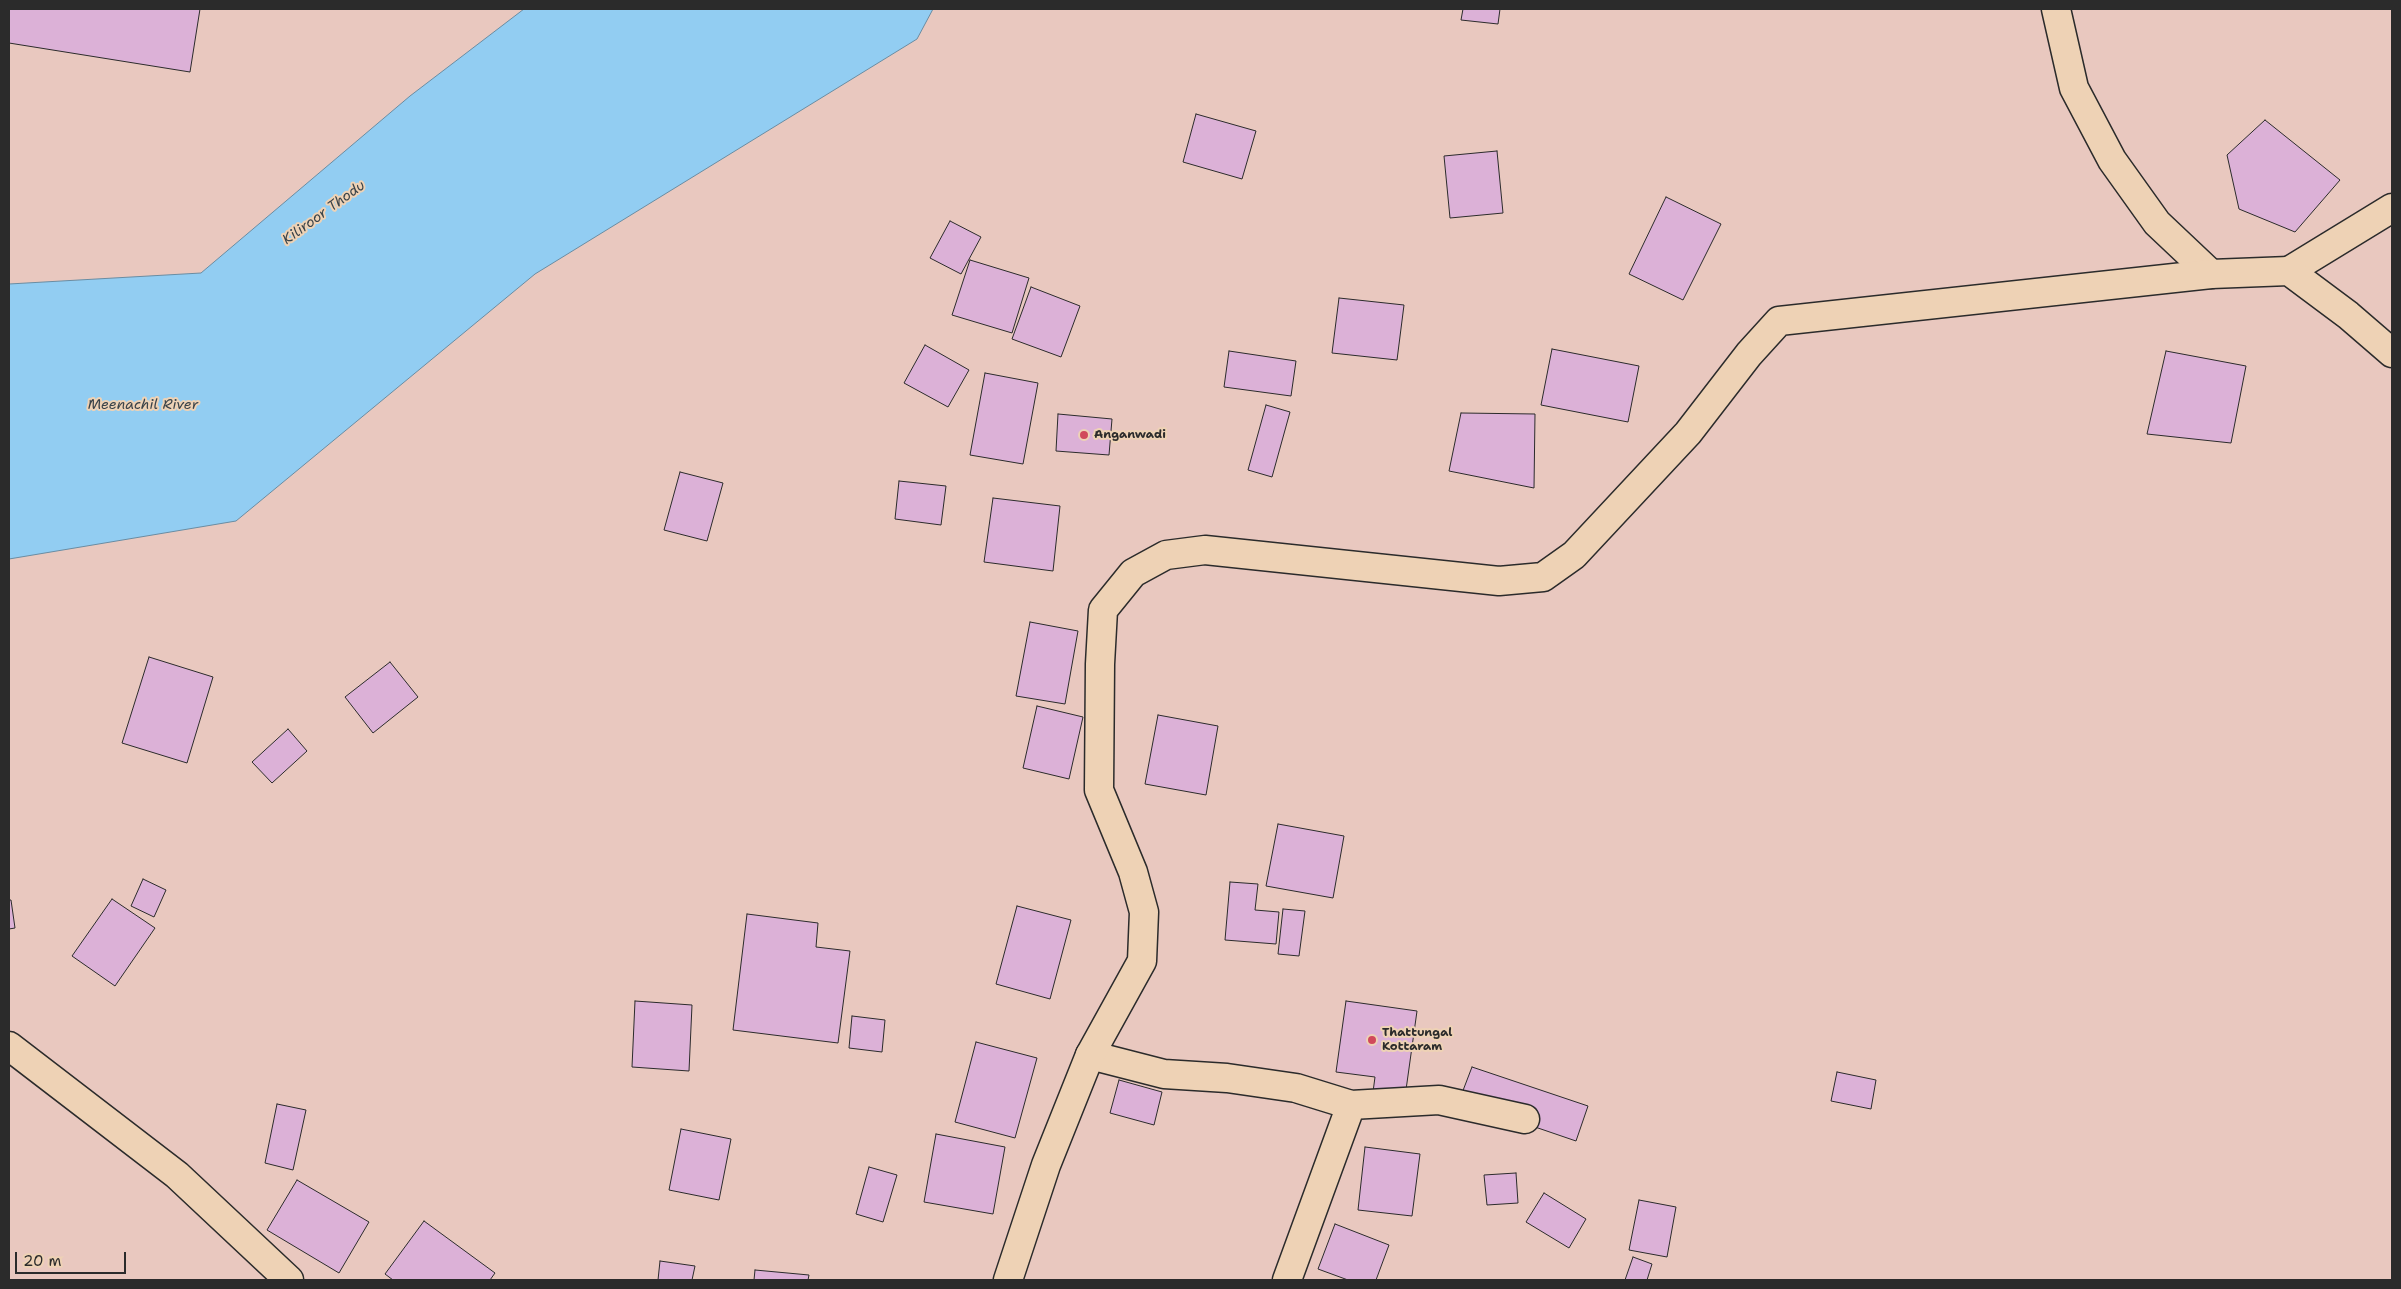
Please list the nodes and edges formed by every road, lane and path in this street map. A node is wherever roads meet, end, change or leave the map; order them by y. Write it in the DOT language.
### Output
graph roads {
  1 [pos="2056,9"];
  2 [pos="2392,208"];
  3 [pos="2290,271"];
  4 [pos="2211,274"];
  5 [pos="2392,353"];
  6 [pos="9,1046"];
  7 [pos="1090,1055"];
  8 [pos="1351,1105"];
  9 [pos="1525,1119"];
  10 [pos="289,1280"];
  11 [pos="1008,1280"];
  12 [pos="1287,1280"];
  1 -- 4 [label="main road"];
  2 -- 3 [label="main road"];
  3 -- 4 [label="main road"];
  3 -- 5 [label="main road"];
  4 -- 7 [label="main road"];
  6 -- 10 [label="main road"];
  7 -- 8 [label="main road"];
  7 -- 11 [label="main road"];
  8 -- 9 [label="main road"];
  8 -- 12 [label="main road"];
}
